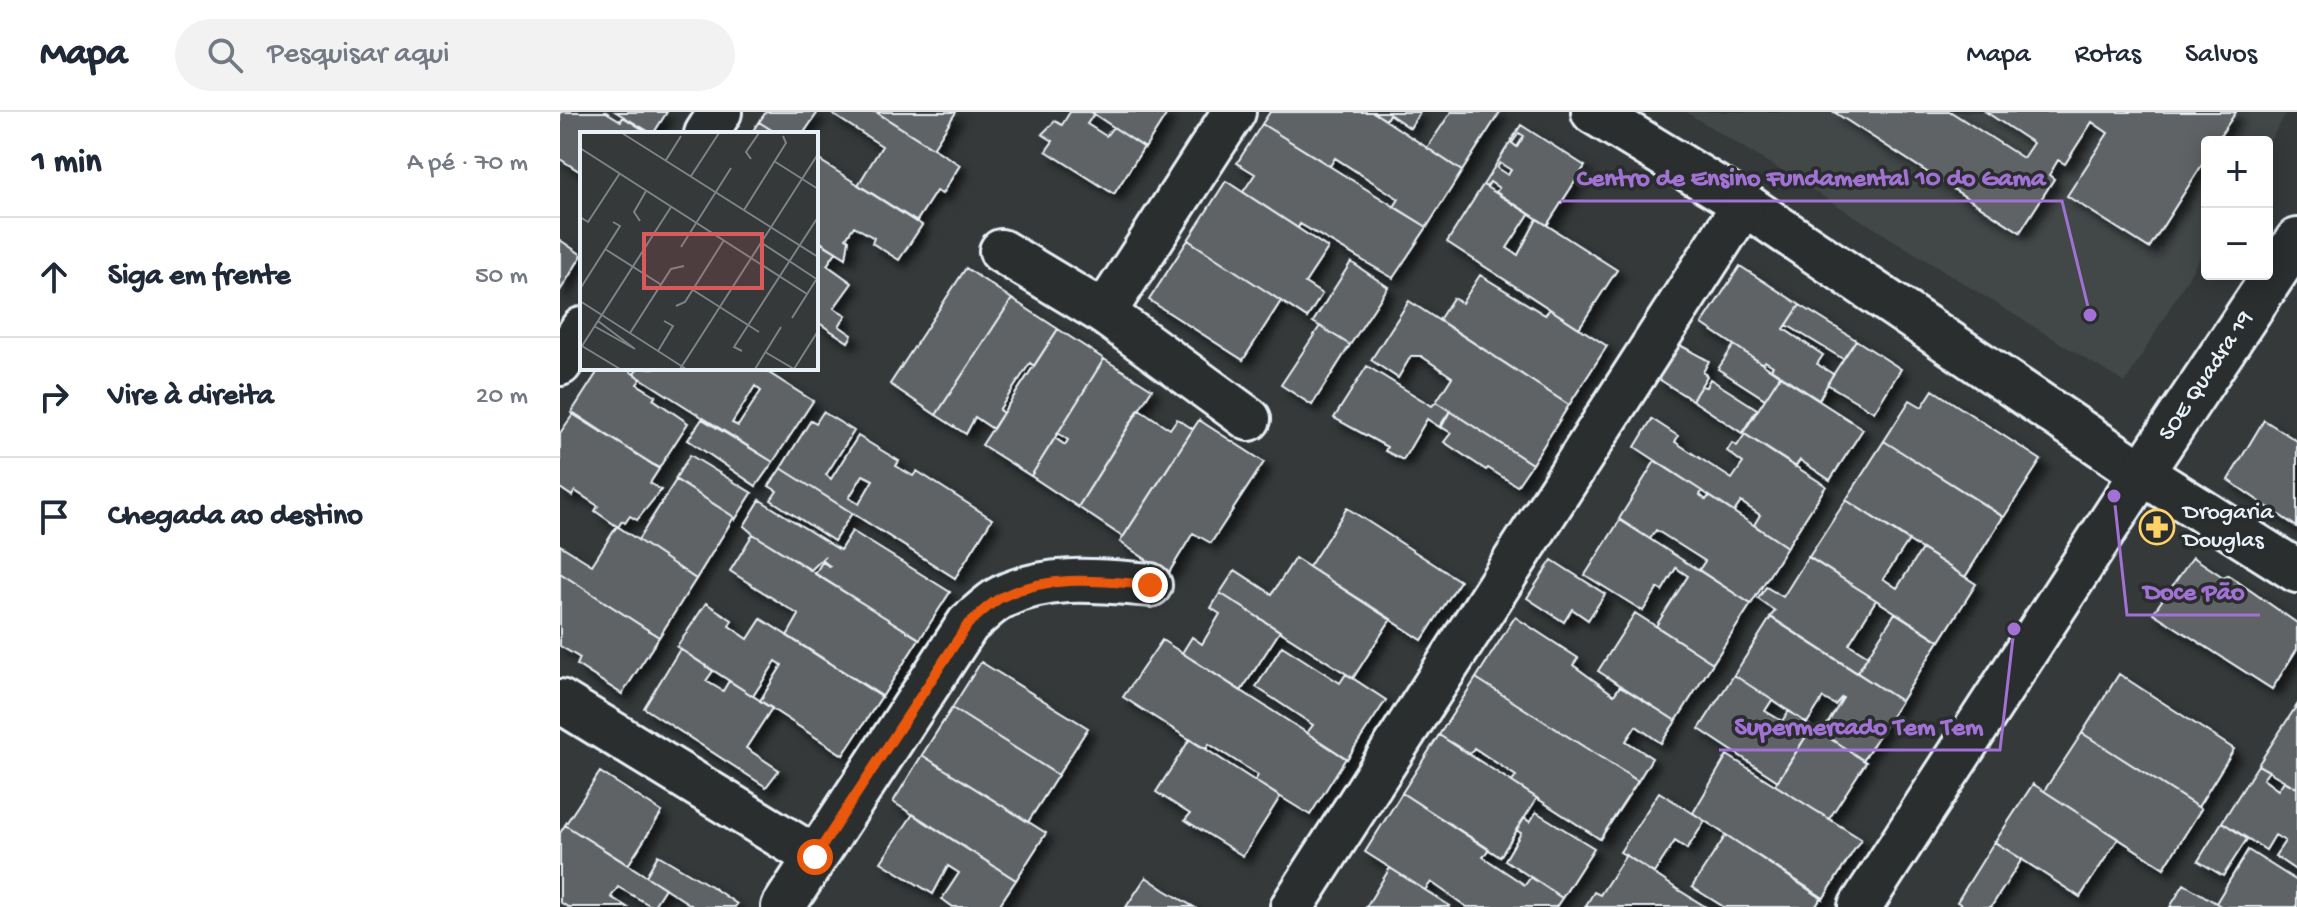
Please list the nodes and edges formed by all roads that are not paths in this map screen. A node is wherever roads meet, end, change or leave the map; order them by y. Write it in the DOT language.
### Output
graph roads {
  1 [pos="720,112"];
  2 [pos="1234,112"];
  3 [pos="1593,112"];
  4 [pos="707,132"];
  5 [pos="1744,204"];
  6 [pos="2296,242"];
  7 [pos="1001,251"];
  8 [pos="1104,313"];
  9 [pos="580,332"];
  10 [pos="560,364"];
  11 [pos="1249,419"];
  12 [pos="2142,473"];
  13 [pos="2297,571"];
  14 [pos="1150,585"];
  15 [pos="560,701"];
  16 [pos="815,857"];
  17 [pos="783,907"];
  18 [pos="1292,907"];
  19 [pos="1860,907"];
  1 -- 4 [label="street"];
  2 -- 8 [label="street"];
  3 -- 5 [label="street"];
  5 -- 12 [label="street"];
  5 -- 18 [label="street"];
  6 -- 12 [label="street, SOE Quadra 19"];
  7 -- 8 [label="street"];
  8 -- 11 [label="street"];
  9 -- 10 [label="street"];
  12 -- 13 [label="street"];
  12 -- 19 [label="street, SOE Quadra 19"];
  14 -- 16 [label="street"];
  15 -- 16 [label="street"];
  16 -- 17 [label="street"];
}
